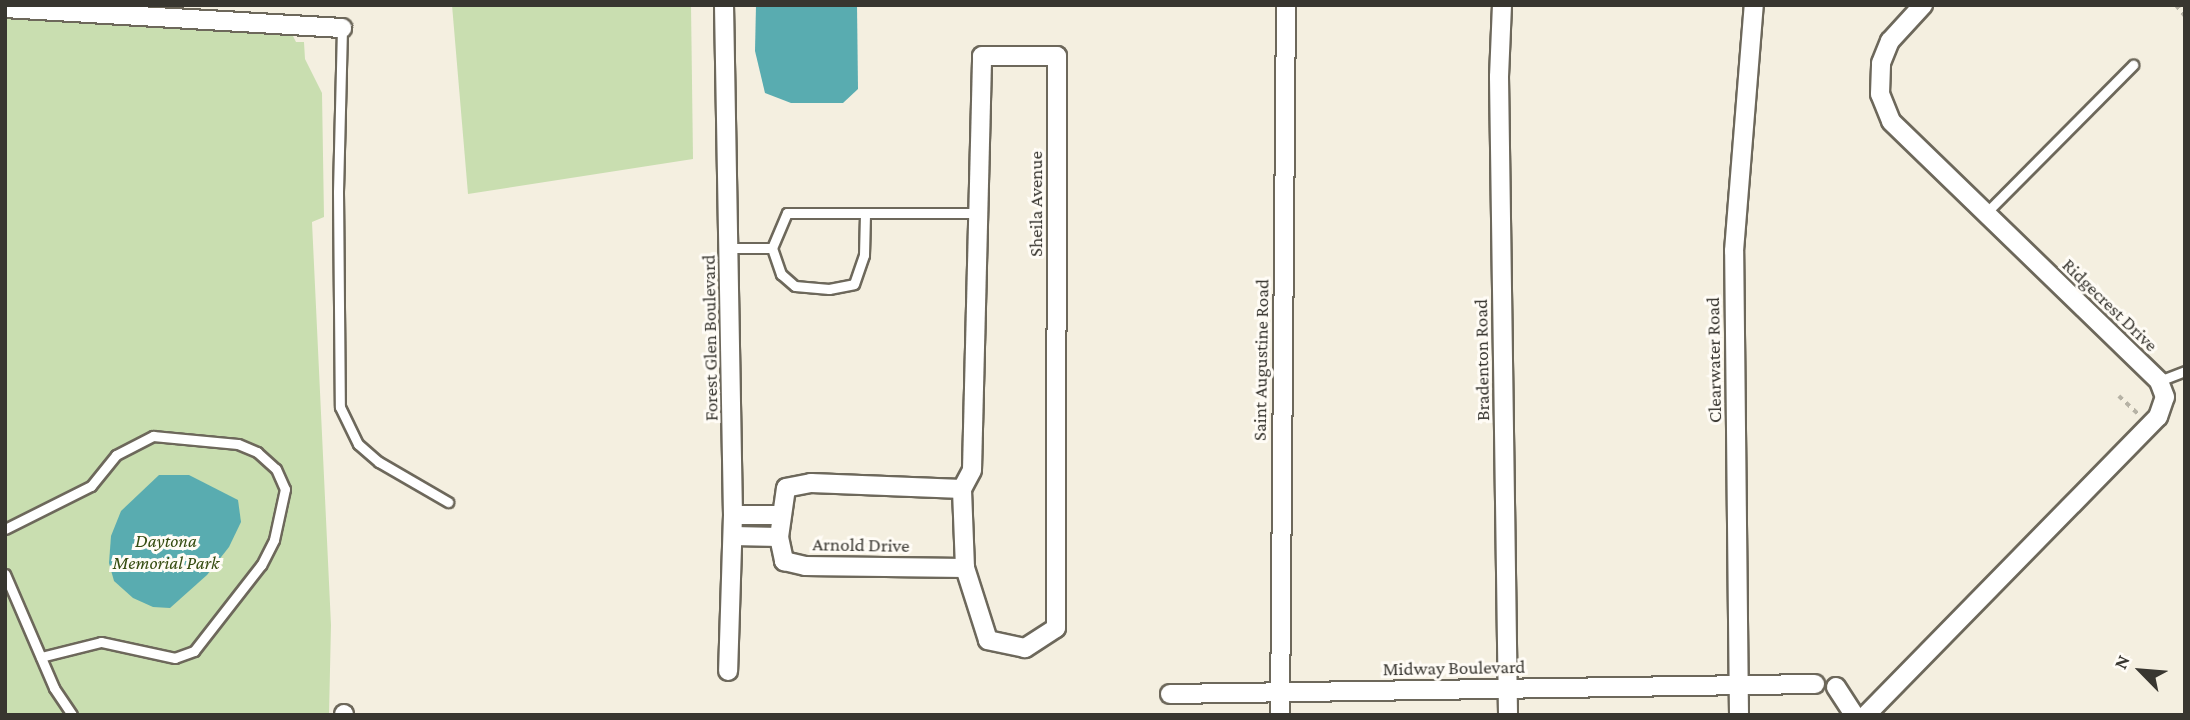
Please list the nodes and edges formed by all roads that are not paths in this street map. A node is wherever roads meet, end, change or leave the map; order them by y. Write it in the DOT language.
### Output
graph roads {
  1 [pos="724,5"];
  2 [pos="1286,5"];
  3 [pos="1502,5"];
  4 [pos="1754,5"];
  5 [pos="1923,5"];
  6 [pos="5,8"];
  7 [pos="342,28"];
  8 [pos="2133,65"];
  9 [pos="865,213"];
  10 [pos="981,213"];
  11 [pos="1986,214"];
  12 [pos="730,248"];
  13 [pos="772,248"];
  14 [pos="2185,371"];
  15 [pos="2159,381"];
  16 [pos="962,489"];
  17 [pos="448,502"];
  18 [pos="733,515"];
  19 [pos="779,515"];
  20 [pos="5,529"];
  21 [pos="733,536"];
  22 [pos="779,537"];
  23 [pos="965,568"];
  24 [pos="5,574"];
  25 [pos="41,657"];
  26 [pos="728,671"];
  27 [pos="1739,684"];
  28 [pos="1815,684"];
  29 [pos="1836,687"];
  30 [pos="1508,688"];
  31 [pos="1279,693"];
  32 [pos="1170,694"];
  33 [pos="72,715"];
  34 [pos="1280,715"];
  35 [pos="1508,715"];
  36 [pos="1739,715"];
  37 [pos="1854,715"];
  38 [pos="1866,715"];
  1 -- 12 [label="street, Forest Glen Boulevard"];
  2 -- 31 [label="street, Saint Augustine Road"];
  3 -- 30 [label="street, Bradenton Road"];
  4 -- 27 [label="street, Clearwater Road"];
  5 -- 11 [label="street, Ridgecrest Drive"];
  6 -- 7 [label="street"];
  7 -- 17 [label="lane"];
  8 -- 11 [label="lane"];
  9 -- 10 [label="lane"];
  9 -- 13 [label="lane"];
  9 -- 13 [label="lane"];
  10 -- 16 [label="street"];
  10 -- 23 [label="street, Sheila Avenue"];
  11 -- 15 [label="street, Ridgecrest Drive"];
  12 -- 13 [label="lane"];
  12 -- 18 [label="street, Forest Glen Boulevard"];
  14 -- 15 [label="lane"];
  15 -- 38 [label="street, Ridgecrest Drive"];
  16 -- 19 [label="street"];
  16 -- 23 [label="street, Sheila Avenue"];
  18 -- 19 [label="street"];
  18 -- 21 [label="street, Forest Glen Boulevard"];
  19 -- 22 [label="street"];
  20 -- 25 [label="lane"];
  21 -- 22 [label="street"];
  21 -- 26 [label="street, Forest Glen Boulevard"];
  22 -- 23 [label="street, Arnold Drive"];
  24 -- 25 [label="lane"];
  25 -- 33 [label="lane"];
  27 -- 28 [label="street, Midway Boulevard"];
  27 -- 30 [label="street, Midway Boulevard"];
  27 -- 36 [label="street, Clearwater Road"];
  29 -- 37 [label="street"];
  30 -- 31 [label="street, Midway Boulevard"];
  30 -- 35 [label="street, Bradenton Road"];
  31 -- 32 [label="street, Midway Boulevard"];
  31 -- 34 [label="street, Saint Augustine Road"];
}
